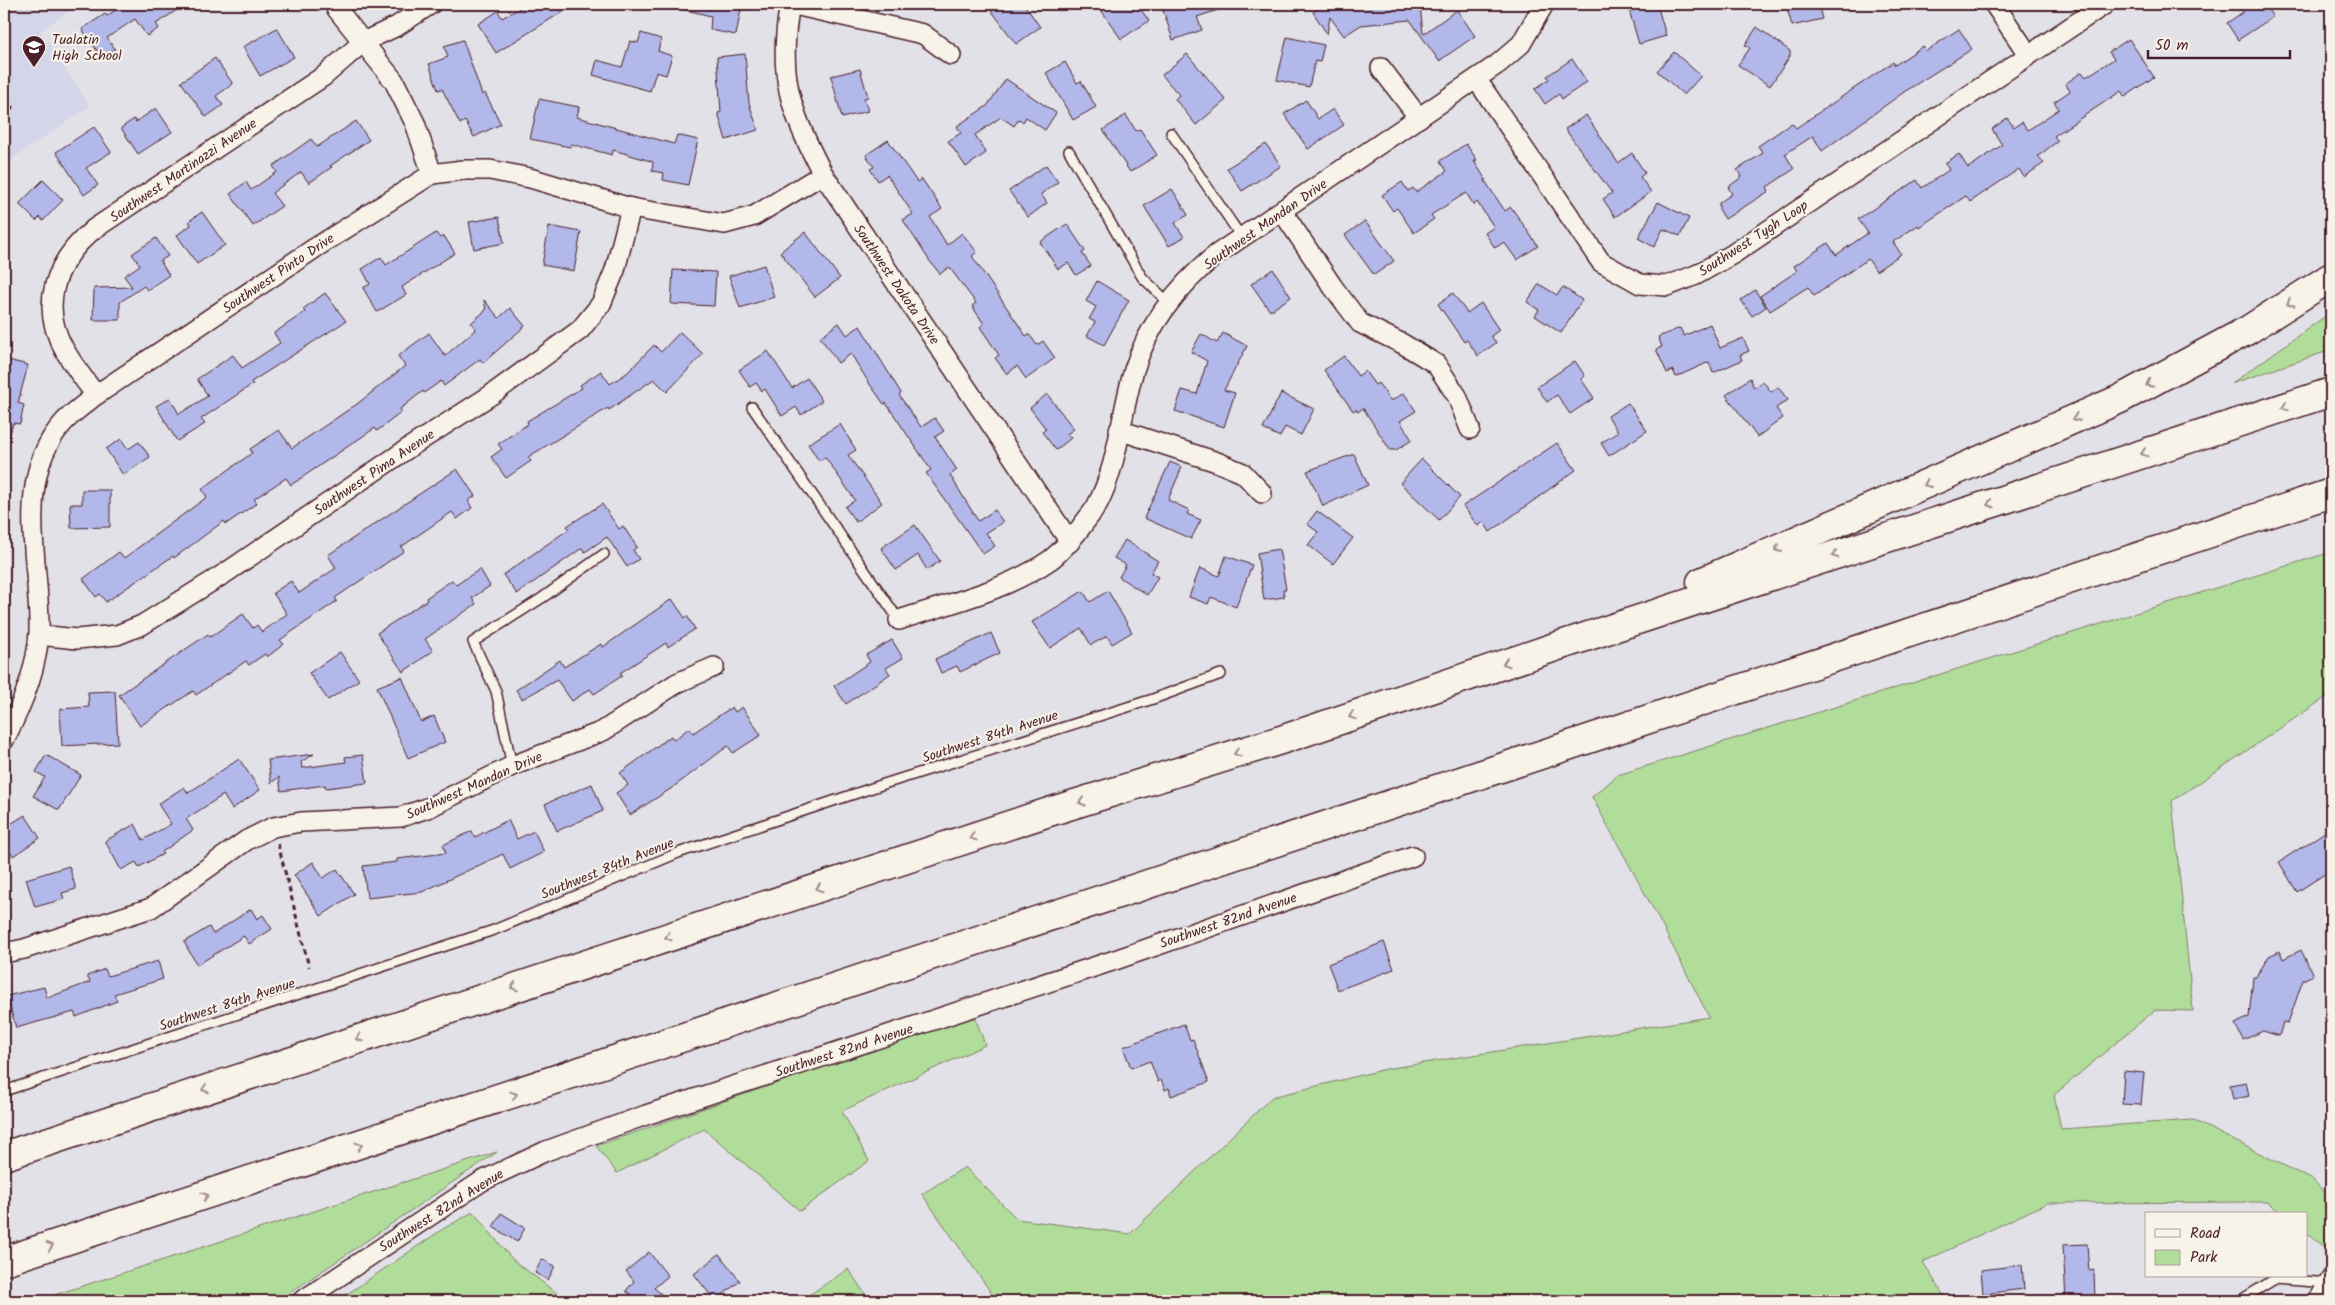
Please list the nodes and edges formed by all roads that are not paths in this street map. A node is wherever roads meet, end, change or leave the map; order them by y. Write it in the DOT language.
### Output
graph roads {
  1 [pos="431,4"];
  2 [pos="790,4"];
  3 [pos="1544,4"];
  4 [pos="1994,4"];
  5 [pos="2104,4"];
  6 [pos="336,8"];
  7 [pos="363,42"];
  8 [pos="2028,54"];
  9 [pos="951,55"];
  10 [pos="1381,68"];
  11 [pos="1477,80"];
  12 [pos="1419,118"];
  13 [pos="1171,133"];
  14 [pos="1069,151"];
  15 [pos="432,174"];
  16 [pos="823,174"];
  17 [pos="631,208"];
  18 [pos="1282,211"];
  19 [pos="1242,238"];
  20 [pos="2331,277"];
  21 [pos="1168,303"];
  22 [pos="2331,392"];
  23 [pos="96,395"];
  24 [pos="752,407"];
  25 [pos="1470,429"];
  26 [pos="1119,430"];
  27 [pos="1262,493"];
  28 [pos="2331,493"];
  29 [pos="1070,542"];
  30 [pos="604,554"];
  31 [pos="899,620"];
  32 [pos="39,634"];
  33 [pos="1552,648"];
  34 [pos="714,667"];
  35 [pos="1221,674"];
  36 [pos="4,740"];
  37 [pos="512,766"];
  38 [pos="1414,856"];
  39 [pos="4,953"];
  40 [pos="4,1091"];
  41 [pos="4,1156"];
  42 [pos="4,1261"];
  43 [pos="2330,1281"];
  44 [pos="302,1301"];
  45 [pos="2239,1301"];
  46 [pos="2318,1301"];
  1 -- 7 [label="street, Southwest Martinazzi Avenue"];
  2 -- 9 [label="street"];
  2 -- 16 [label="street, Southwest Dakota Drive"];
  3 -- 11 [label="street, Southwest Mandan Drive"];
  4 -- 8 [label="street"];
  5 -- 8 [label="street, Southwest Tygh Loop"];
  6 -- 7 [label="street"];
  7 -- 15 [label="street"];
  7 -- 23 [label="street, Southwest Martinazzi Avenue"];
  8 -- 11 [label="street, Southwest Tygh Loop"];
  10 -- 12 [label="street"];
  11 -- 12 [label="street, Southwest Mandan Drive"];
  12 -- 18 [label="street, Southwest Mandan Drive"];
  13 -- 19 [label="lane"];
  14 -- 21 [label="lane"];
  15 -- 17 [label="street, Southwest Pinto Drive"];
  15 -- 23 [label="street, Southwest Pinto Drive"];
  16 -- 17 [label="street, Southwest Pinto Drive"];
  16 -- 29 [label="street, Southwest Dakota Drive"];
  17 -- 32 [label="street, Southwest Pima Avenue"];
  18 -- 19 [label="street, Southwest Mandan Drive"];
  18 -- 25 [label="street"];
  19 -- 21 [label="street, Southwest Mandan Drive"];
  20 -- 33 [label="highway, one-way"];
  21 -- 26 [label="street, Southwest Mandan Drive"];
  22 -- 33 [label="highway, one-way"];
  23 -- 32 [label="street, Southwest Pinto Drive"];
  24 -- 31 [label="lane"];
  26 -- 27 [label="street"];
  26 -- 29 [label="street, Southwest Mandan Drive"];
  42 -- 28 [label="highway, one-way"];
  29 -- 31 [label="street, Southwest Mandan Drive"];
  30 -- 37 [label="lane"];
  32 -- 36 [label="street, Southwest Pinto Drive"];
  33 -- 41 [label="highway, one-way"];
  34 -- 37 [label="street, Southwest Mandan Drive"];
  35 -- 40 [label="lane, Southwest 84th Avenue"];
  37 -- 39 [label="street, Southwest Mandan Drive"];
  38 -- 44 [label="street, Southwest 82nd Avenue"];
  43 -- 45 [label="lane"];
  43 -- 46 [label="street"];
}
